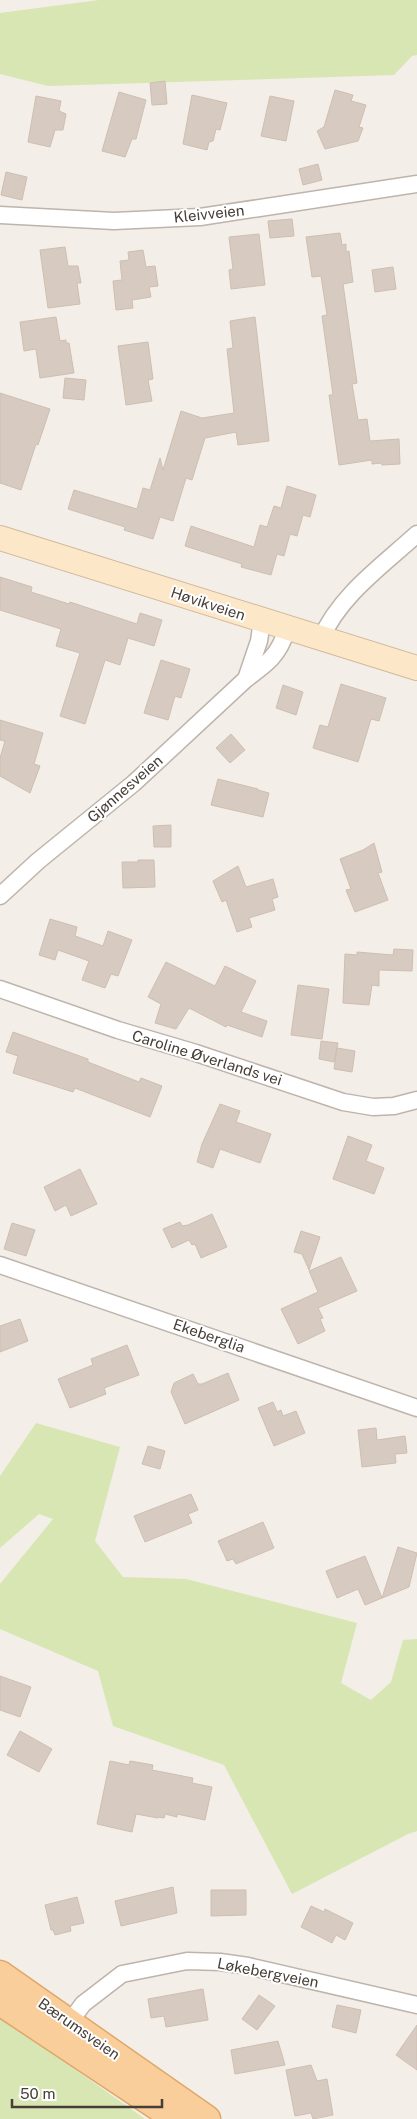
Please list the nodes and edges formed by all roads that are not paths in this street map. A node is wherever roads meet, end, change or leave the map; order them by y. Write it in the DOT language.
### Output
graph roads {
  1 [pos="417,184"];
  2 [pos="0,215"];
  3 [pos="417,534"];
  4 [pos="0,538"];
  5 [pos="262,621"];
  6 [pos="287,629"];
  7 [pos="321,639"];
  8 [pos="417,668"];
  9 [pos="246,678"];
  10 [pos="0,896"];
  11 [pos="0,989"];
  12 [pos="417,1100"];
  13 [pos="0,1265"];
  14 [pos="417,1408"];
  15 [pos="0,1974"];
  16 [pos="0,2002"];
  17 [pos="417,2005"];
  18 [pos="63,2032"];
  19 [pos="176,2119"];
  20 [pos="207,2119"];
  1 -- 2 [label="street, Kleivveien"];
  3 -- 7 [label="street"];
  4 -- 5 [label="main road, Høvikveien"];
  5 -- 6 [label="main road, Høvikveien"];
  5 -- 9 [label="street, Gjønnesveien"];
  6 -- 7 [label="main road, Høvikveien"];
  6 -- 9 [label="street, Gjønnesveien"];
  7 -- 8 [label="main road, Høvikveien"];
  9 -- 10 [label="street, Gjønnesveien"];
  11 -- 12 [label="street, Caroline Øverlands vei"];
  13 -- 14 [label="street, Ekeberglia"];
  15 -- 18 [label="main road, Bærumsveien"];
  16 -- 18 [label="main road, Bærumsveien"];
  17 -- 18 [label="street, Løkebergveien"];
  18 -- 19 [label="main road, Bærumsveien"];
  18 -- 20 [label="main road, Bærumsveien"];
}
